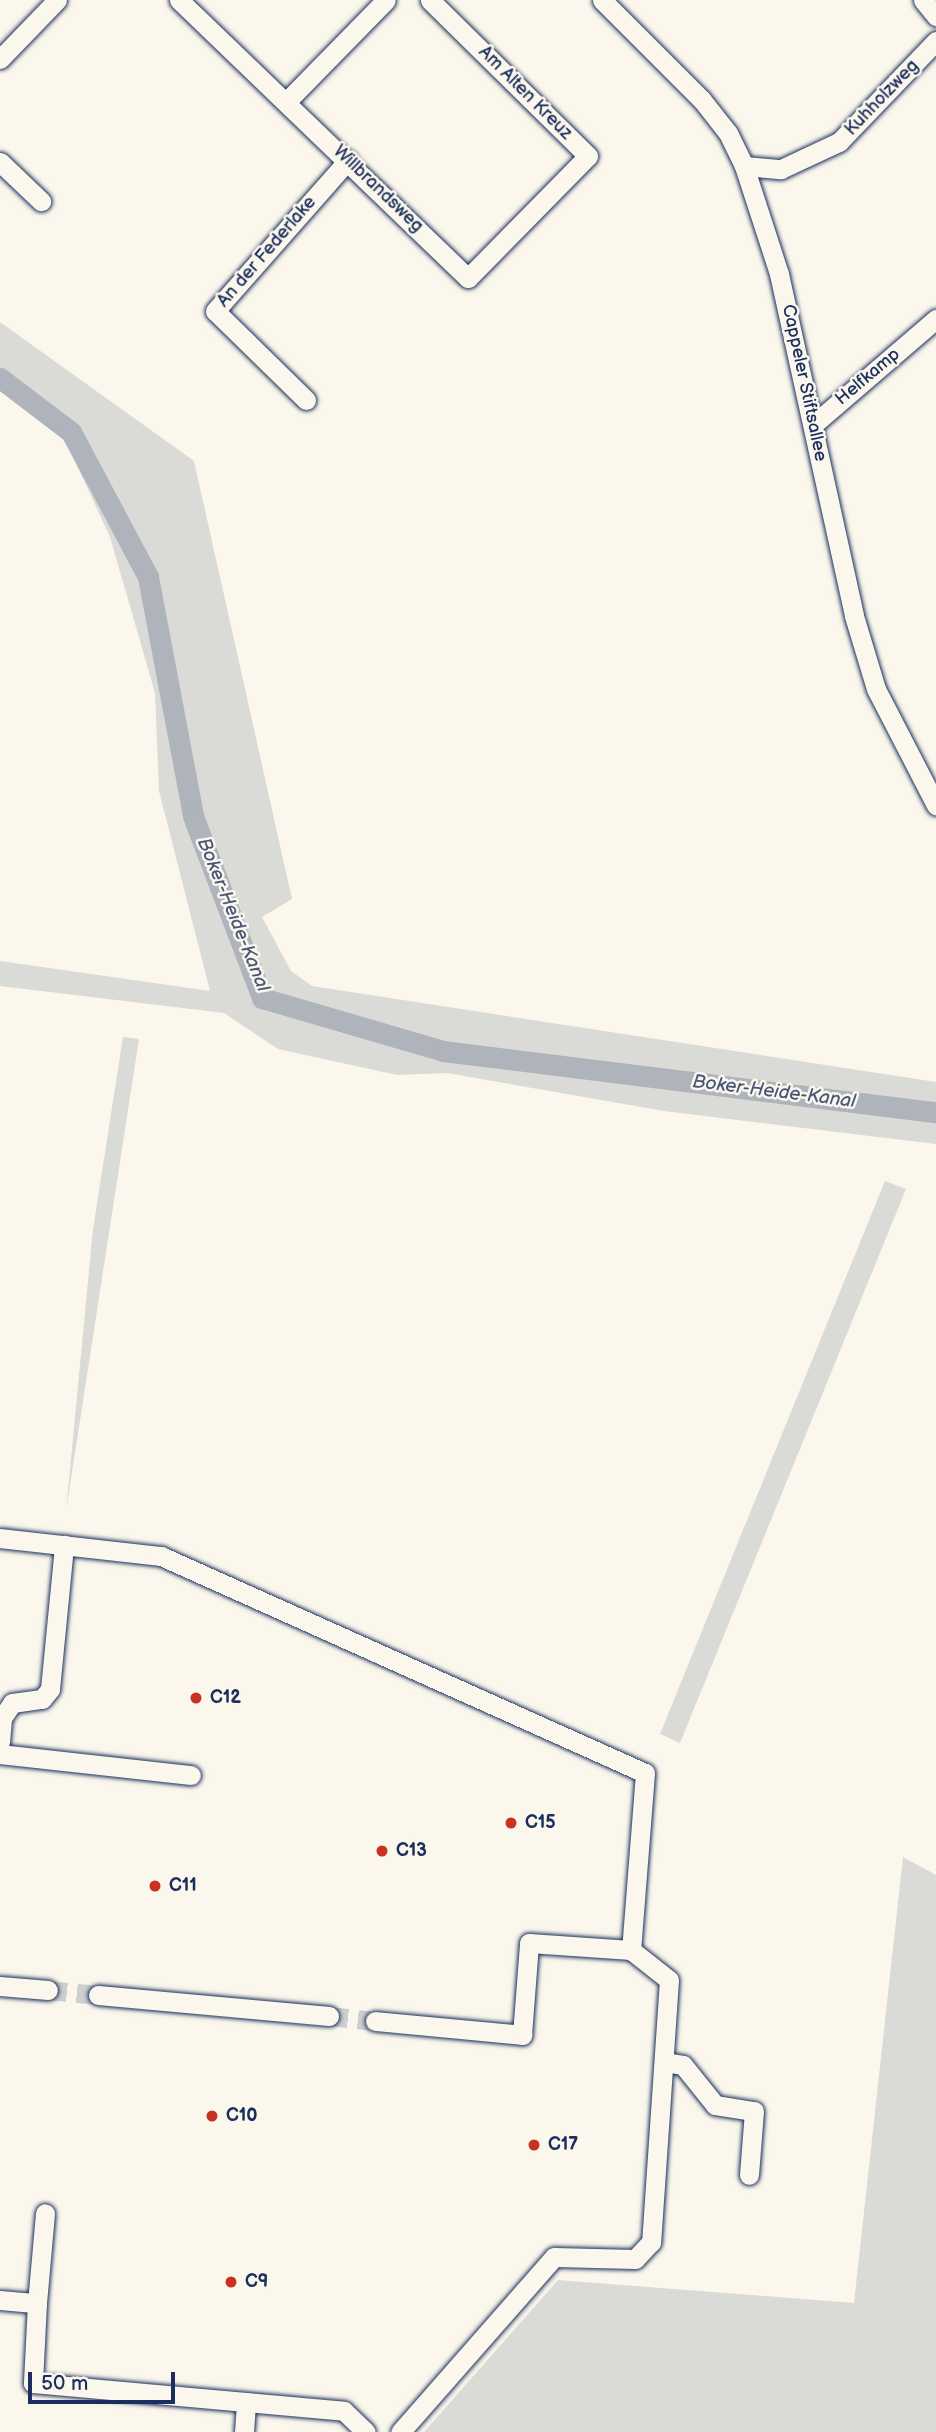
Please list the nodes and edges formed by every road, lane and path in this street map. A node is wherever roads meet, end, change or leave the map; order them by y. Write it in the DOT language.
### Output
graph roads {
  1 [pos="57,0"];
  2 [pos="178,0"];
  3 [pos="386,0"];
  4 [pos="430,0"];
  5 [pos="602,0"];
  6 [pos="923,0"];
  7 [pos="936,16"];
  8 [pos="936,41"];
  9 [pos="0,59"];
  10 [pos="287,101"];
  11 [pos="348,160"];
  12 [pos="0,162"];
  13 [pos="744,166"];
  14 [pos="41,201"];
  15 [pos="468,278"];
  16 [pos="929,325"];
  17 [pos="936,346"];
  18 [pos="306,400"];
  19 [pos="814,423"];
  20 [pos="936,805"];
  21 [pos="0,1538"];
  22 [pos="64,1545"];
  23 [pos="0,1742"];
  24 [pos="0,1754"];
  25 [pos="191,1774"];
  26 [pos="631,1950"];
  27 [pos="0,1986"];
  28 [pos="48,1990"];
  29 [pos="98,1995"];
  30 [pos="329,2016"];
  31 [pos="375,2021"];
  32 [pos="664,2062"];
  33 [pos="749,2175"];
  34 [pos="45,2213"];
  35 [pos="0,2300"];
  36 [pos="37,2303"];
  37 [pos="246,2402"];
  38 [pos="244,2432"];
  39 [pos="366,2432"];
  40 [pos="400,2432"];
  1 -- 9 [label="street"];
  2 -- 10 [label="street, Willbrandsweg"];
  3 -- 10 [label="street"];
  4 -- 15 [label="street, Am Alten Kreuz"];
  5 -- 13 [label="street, Cappeler Stiftsallee"];
  6 -- 7 [label="street"];
  8 -- 13 [label="street, Kuhholzweg"];
  10 -- 11 [label="street, Willbrandsweg"];
  11 -- 15 [label="street, Willbrandsweg"];
  11 -- 18 [label="street, An der Federlake"];
  12 -- 14 [label="street"];
  13 -- 19 [label="street, Cappeler Stiftsallee"];
  16 -- 17 [label="street, Helfkamp"];
  16 -- 19 [label="street, Helfkamp"];
  19 -- 20 [label="street, Cappeler Stiftsallee"];
  21 -- 22 [label="street"];
  22 -- 23 [label="street"];
  22 -- 26 [label="street"];
  24 -- 25 [label="street"];
  26 -- 31 [label="street"];
  26 -- 32 [label="street"];
  27 -- 28 [label="street"];
  29 -- 30 [label="street"];
  32 -- 33 [label="street"];
  32 -- 40 [label="street"];
  34 -- 36 [label="street"];
  35 -- 36 [label="street"];
  36 -- 37 [label="street"];
  37 -- 38 [label="street"];
  37 -- 39 [label="street"];
}
